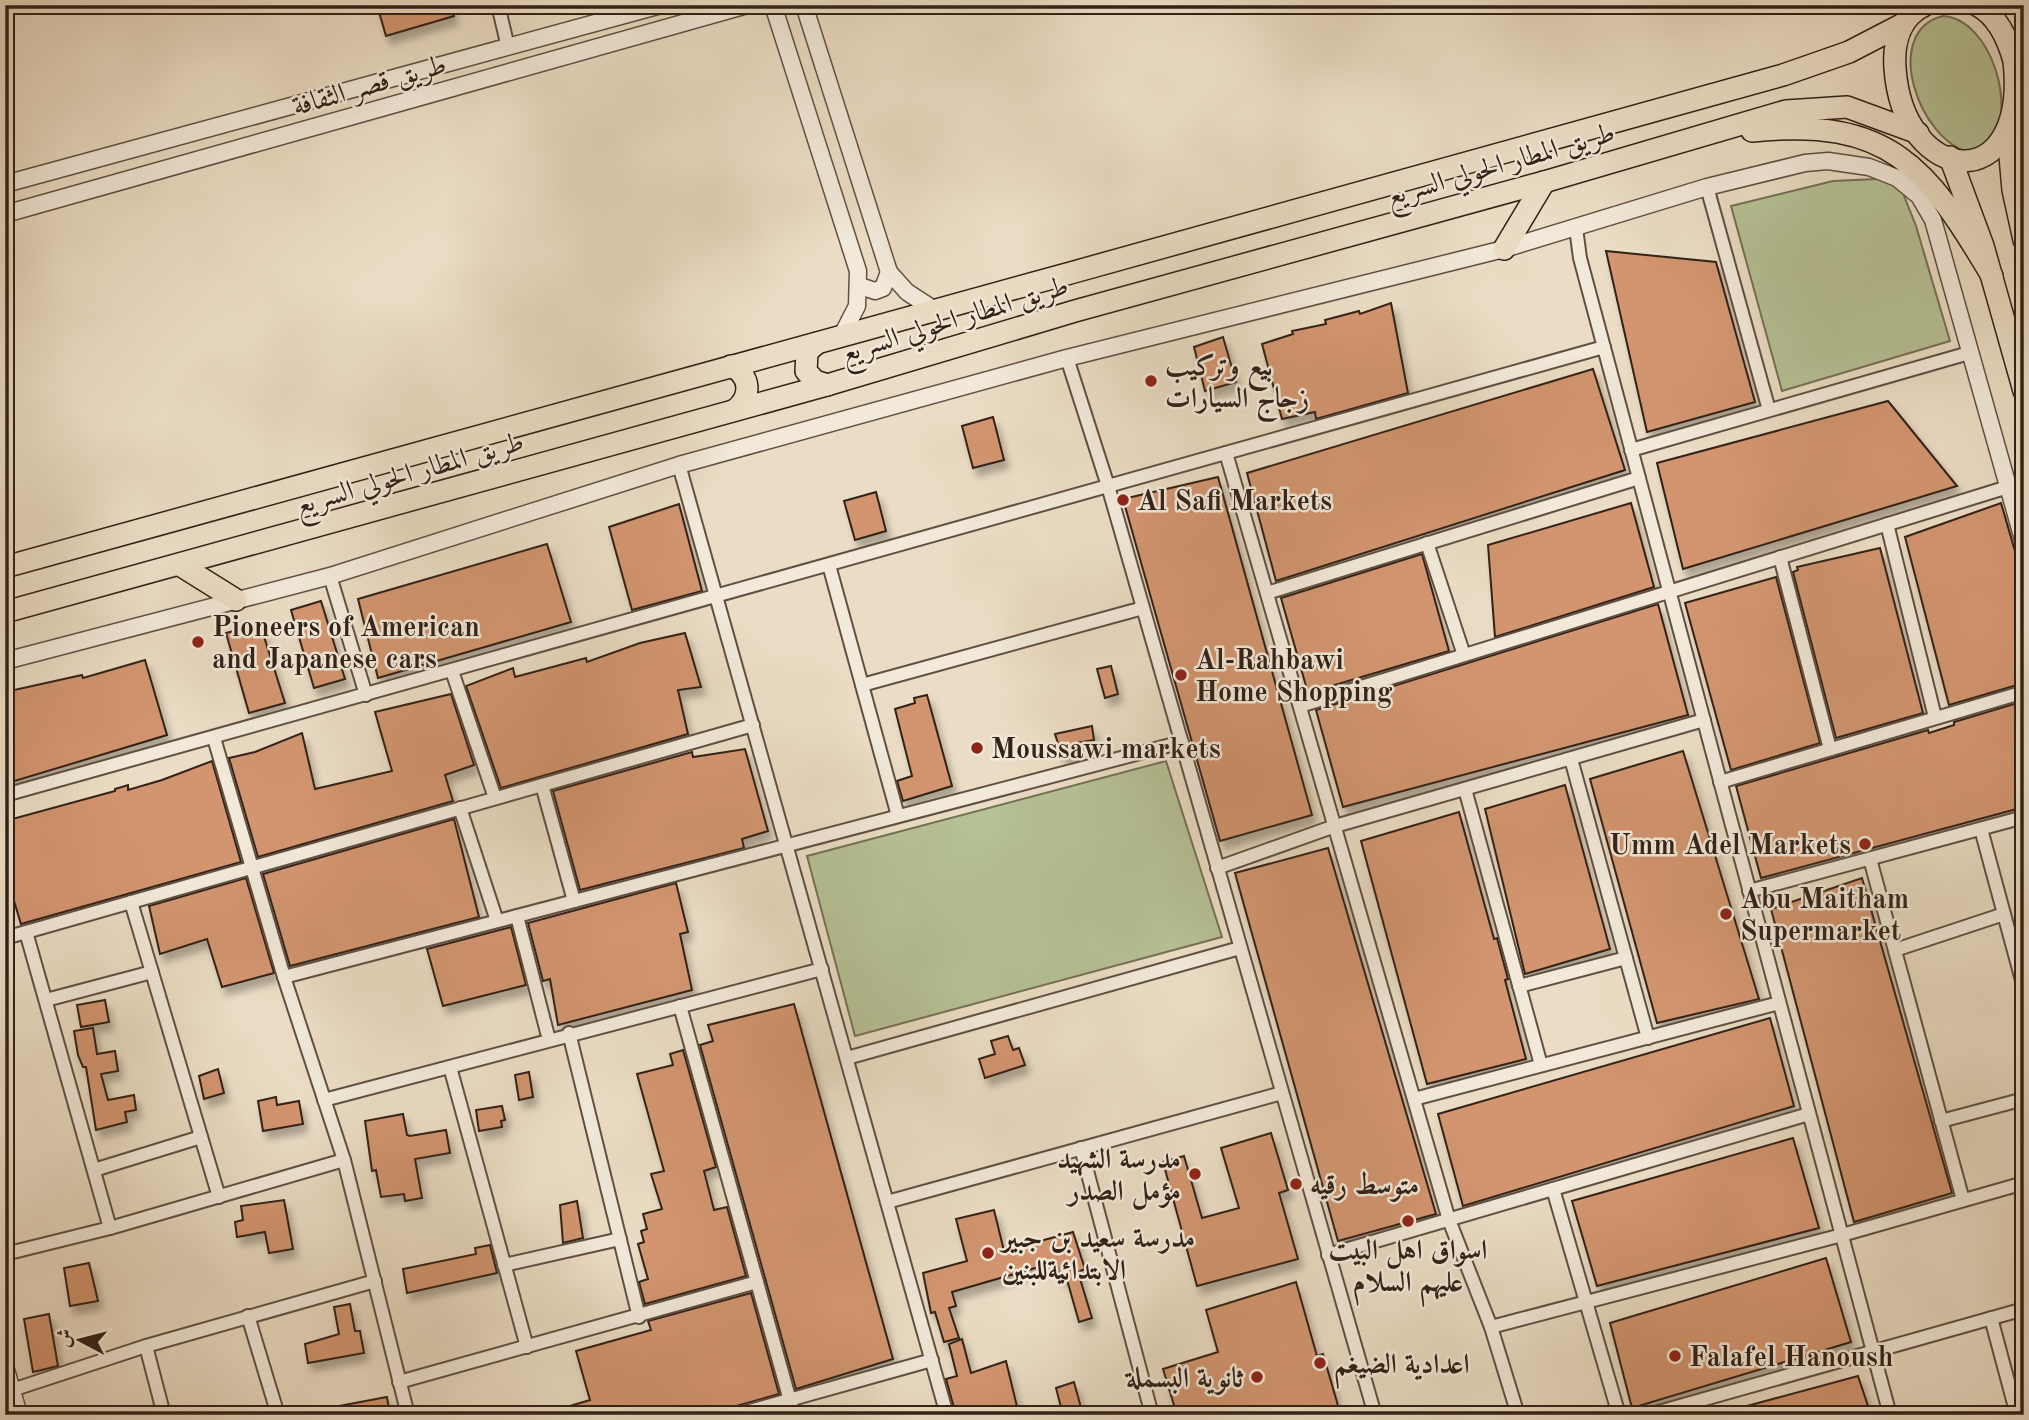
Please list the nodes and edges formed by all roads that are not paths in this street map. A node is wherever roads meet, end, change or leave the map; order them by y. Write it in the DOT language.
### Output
graph roads {
  1 [pos="498,5"];
  2 [pos="661,5"];
  3 [pos="747,5"];
  4 [pos="773,5"];
  5 [pos="804,5"];
  6 [pos="1977,5"];
  7 [pos="1912,12"];
  8 [pos="2014,37"];
  9 [pos="508,47"];
  10 [pos="1918,133"];
  11 [pos="1687,137"];
  12 [pos="2016,138"];
  13 [pos="1950,157"];
  14 [pos="1544,182"];
  15 [pos="5,184"];
  16 [pos="1707,187"];
  17 [pos="5,214"];
  18 [pos="1576,228"];
  19 [pos="2024,240"];
  20 [pos="1504,249"];
  21 [pos="889,272"];
  22 [pos="1992,276"];
  23 [pos="860,286"];
  24 [pos="933,309"];
  25 [pos="842,335"];
  26 [pos="817,343"];
  27 [pos="1604,347"];
  28 [pos="1969,353"];
  29 [pos="1067,358"];
  30 [pos="731,366"];
  31 [pos="827,385"];
  32 [pos="2024,391"];
  33 [pos="735,410"];
  34 [pos="1769,410"];
  35 [pos="1631,450"];
  36 [pos="1226,453"];
  37 [pos="679,465"];
  38 [pos="1639,478"];
  39 [pos="2024,482"];
  40 [pos="1108,486"];
  41 [pos="2007,486"];
  42 [pos="1887,524"];
  43 [pos="1427,543"];
  44 [pos="2024,543"];
  45 [pos="1780,557"];
  46 [pos="180,565"];
  47 [pos="829,565"];
  48 [pos="5,567"];
  49 [pos="331,576"];
  50 [pos="1669,591"];
  51 [pos="1267,593"];
  52 [pos="716,597"];
  53 [pos="236,600"];
  54 [pos="1143,608"];
  55 [pos="5,612"];
  56 [pos="1464,655"];
  57 [pos="5,662"];
  58 [pos="453,671"];
  59 [pos="862,685"];
  60 [pos="2024,692"];
  61 [pos="366,695"];
  62 [pos="1300,706"];
  63 [pos="1935,717"];
  64 [pos="1704,720"];
  65 [pos="753,725"];
  66 [pos="214,738"];
  67 [pos="1182,742"];
  68 [pos="1830,749"];
  69 [pos="1571,759"];
  70 [pos="1720,782"];
  71 [pos="542,785"];
  72 [pos="1465,789"];
  73 [pos="5,795"];
  74 [pos="495,798"];
  75 [pos="460,808"];
  76 [pos="898,816"];
  77 [pos="2024,817"];
  78 [pos="1335,826"];
  79 [pos="1981,829"];
  80 [pos="787,845"];
  81 [pos="1870,859"];
  82 [pos="253,867"];
  83 [pos="1217,868"];
  84 [pos="1749,891"];
  85 [pos="574,901"];
  86 [pos="131,902"];
  87 [pos="2004,914"];
  88 [pos="517,916"];
  89 [pos="497,921"];
  90 [pos="26,932"];
  91 [pos="5,938"];
  92 [pos="1240,948"];
  93 [pos="1895,950"];
  94 [pos="1626,958"];
  95 [pos="821,969"];
  96 [pos="152,972"];
  97 [pos="284,977"];
  98 [pos="1519,986"];
  99 [pos="2024,988"];
  100 [pos="46,1000"];
  101 [pos="1780,1003"];
  102 [pos="680,1006"];
  103 [pos="569,1033"];
  104 [pos="1648,1038"];
  105 [pos="549,1040"];
  106 [pos="847,1058"];
  107 [pos="1541,1065"];
  108 [pos="450,1067"];
  109 [pos="1282,1093"];
  110 [pos="1414,1099"];
  111 [pos="2024,1099"];
  112 [pos="324,1100"];
  113 [pos="1809,1114"];
  114 [pos="1941,1121"];
  115 [pos="201,1137"];
  116 [pos="1081,1148"];
  117 [pos="344,1160"];
  118 [pos="94,1170"];
  119 [pos="2024,1183"];
  120 [pos="1553,1189"];
  121 [pos="219,1197"];
  122 [pos="1963,1200"];
  123 [pos="887,1202"];
  124 [pos="1449,1220"];
  125 [pos="110,1228"];
  126 [pos="1842,1235"];
  127 [pos="620,1239"];
  128 [pos="5,1254"];
  129 [pos="1328,1255"];
  130 [pos="504,1265"];
  131 [pos="375,1281"];
  132 [pos="757,1282"];
  133 [pos="1586,1302"];
  134 [pos="2024,1309"];
  135 [pos="248,1316"];
  136 [pos="639,1317"];
  137 [pos="1991,1318"];
  138 [pos="1491,1327"];
  139 [pos="146,1346"];
  140 [pos="527,1347"];
  141 [pos="1872,1351"];
  142 [pos="932,1360"];
  143 [pos="5,1366"];
  144 [pos="399,1382"];
  145 [pos="9,1391"];
  146 [pos="789,1399"];
  147 [pos="19,1415"];
  148 [pos="164,1415"];
  149 [pos="278,1415"];
  150 [pos="408,1415"];
  151 [pos="735,1415"];
  152 [pos="794,1415"];
  153 [pos="947,1415"];
  154 [pos="1152,1415"];
  155 [pos="1375,1415"];
  156 [pos="1518,1415"];
  157 [pos="1619,1415"];
  158 [pos="1648,1415"];
  159 [pos="1890,1415"];
  160 [pos="2017,1415"];
  1 -- 9 [label="street"];
  2 -- 9 [label="street, طريق قصر الثقافة"];
  3 -- 17 [label="street, طريق قصر الثقافة"];
  4 -- 23 [label="street"];
  5 -- 21 [label="street"];
  6 -- 8 [label="main road"];
  7 -- 10 [label="main road"];
  7 -- 24 [label="main road, طريق المطار الحولي السريع"];
  8 -- 12 [label="main road"];
  9 -- 15 [label="street, طريق قصر الثقافة"];
  10 -- 11 [label="main road, طريق المطار الحولي السريع"];
  10 -- 13 [label="main road"];
  11 -- 14 [label="main road, طريق المطار الحولي السريع"];
  11 -- 22 [label="main road"];
  12 -- 13 [label="main road"];
  12 -- 19 [label="main road"];
  13 -- 22 [label="main road"];
  14 -- 20 [label="main road"];
  14 -- 31 [label="main road, طريق المطار الحولي السريع"];
  16 -- 18 [label="street"];
  16 -- 28 [label="street"];
  16 -- 34 [label="street"];
  18 -- 20 [label="street"];
  18 -- 27 [label="street"];
  20 -- 29 [label="street"];
  21 -- 23 [label="street"];
  21 -- 24 [label="street"];
  22 -- 32 [label="main road"];
  23 -- 25 [label="street"];
  24 -- 25 [label="main road, طريق المطار الحولي السريع"];
  25 -- 26 [label="main road, طريق المطار الحولي السريع"];
  26 -- 30 [label="main road, طريق المطار الحولي السريع"];
  26 -- 31 [label="main road"];
  27 -- 35 [label="street"];
  27 -- 36 [label="street"];
  28 -- 34 [label="street"];
  28 -- 41 [label="street"];
  29 -- 37 [label="street"];
  29 -- 40 [label="street"];
  30 -- 33 [label="main road"];
  30 -- 48 [label="main road, طريق المطار الحولي السريع"];
  31 -- 33 [label="main road, طريق المطار الحولي السريع"];
  33 -- 46 [label="main road, طريق المطار الحولي السريع"];
  34 -- 35 [label="street"];
  35 -- 38 [label="street"];
  36 -- 40 [label="street"];
  36 -- 51 [label="street"];
  37 -- 49 [label="street"];
  37 -- 52 [label="street"];
  38 -- 43 [label="street"];
  38 -- 50 [label="street"];
  39 -- 41 [label="street"];
  40 -- 47 [label="street"];
  40 -- 54 [label="street"];
  41 -- 42 [label="street"];
  41 -- 44 [label="street"];
  42 -- 45 [label="street"];
  42 -- 63 [label="street"];
  43 -- 51 [label="street"];
  43 -- 56 [label="street"];
  45 -- 50 [label="street"];
  45 -- 68 [label="street"];
  46 -- 53 [label="main road"];
  46 -- 55 [label="main road, طريق المطار الحولي السريع"];
  47 -- 52 [label="street"];
  47 -- 59 [label="street"];
  49 -- 53 [label="street"];
  49 -- 61 [label="street"];
  50 -- 56 [label="street"];
  50 -- 64 [label="street"];
  51 -- 62 [label="street"];
  52 -- 58 [label="street"];
  52 -- 65 [label="street"];
  53 -- 57 [label="street"];
  54 -- 59 [label="street"];
  54 -- 67 [label="street"];
  56 -- 62 [label="street"];
  58 -- 61 [label="street"];
  58 -- 74 [label="street"];
  59 -- 76 [label="street"];
  60 -- 63 [label="street"];
  61 -- 66 [label="street"];
  62 -- 78 [label="street"];
  63 -- 68 [label="street"];
  64 -- 69 [label="street"];
  64 -- 70 [label="street"];
  65 -- 71 [label="street"];
  65 -- 80 [label="street"];
  66 -- 73 [label="street"];
  66 -- 82 [label="street"];
  67 -- 76 [label="street"];
  67 -- 83 [label="street"];
  68 -- 70 [label="street"];
  69 -- 72 [label="street"];
  69 -- 94 [label="street"];
  70 -- 84 [label="street"];
  71 -- 74 [label="street"];
  71 -- 85 [label="street"];
  72 -- 78 [label="street"];
  72 -- 98 [label="street"];
  74 -- 75 [label="street"];
  75 -- 82 [label="street"];
  75 -- 89 [label="street"];
  76 -- 80 [label="street"];
  77 -- 79 [label="street"];
  78 -- 83 [label="street"];
  78 -- 110 [label="street"];
  79 -- 81 [label="street"];
  79 -- 87 [label="street"];
  80 -- 85 [label="street"];
  80 -- 95 [label="street"];
  81 -- 84 [label="street"];
  81 -- 93 [label="street"];
  82 -- 86 [label="street"];
  82 -- 97 [label="street"];
  83 -- 92 [label="street"];
  84 -- 101 [label="street"];
  85 -- 88 [label="street"];
  86 -- 90 [label="street"];
  86 -- 96 [label="street"];
  87 -- 93 [label="street"];
  87 -- 99 [label="street"];
  88 -- 89 [label="street"];
  88 -- 105 [label="street"];
  89 -- 97 [label="street"];
  90 -- 91 [label="street"];
  90 -- 100 [label="street"];
  92 -- 106 [label="street"];
  92 -- 109 [label="street"];
  93 -- 114 [label="street"];
  94 -- 98 [label="street"];
  94 -- 104 [label="street"];
  95 -- 102 [label="street"];
  95 -- 106 [label="street"];
  96 -- 100 [label="street"];
  96 -- 115 [label="street"];
  97 -- 112 [label="street"];
  98 -- 107 [label="street"];
  100 -- 118 [label="street"];
  101 -- 104 [label="street"];
  101 -- 113 [label="street"];
  102 -- 103 [label="street"];
  102 -- 132 [label="street"];
  103 -- 105 [label="street"];
  103 -- 127 [label="street"];
  104 -- 107 [label="street"];
  105 -- 108 [label="street"];
  106 -- 123 [label="street"];
  107 -- 110 [label="street"];
  108 -- 112 [label="street"];
  108 -- 130 [label="street"];
  109 -- 116 [label="street"];
  109 -- 129 [label="street"];
  110 -- 124 [label="street"];
  111 -- 114 [label="street"];
  112 -- 117 [label="street"];
  113 -- 120 [label="street"];
  113 -- 126 [label="street"];
  114 -- 122 [label="street"];
  115 -- 118 [label="street"];
  115 -- 121 [label="street"];
  116 -- 123 [label="street"];
  116 -- 154 [label="street"];
  117 -- 121 [label="street"];
  117 -- 131 [label="street"];
  118 -- 125 [label="street"];
  119 -- 122 [label="street"];
  120 -- 124 [label="street"];
  120 -- 133 [label="street"];
  121 -- 125 [label="street"];
  122 -- 126 [label="street"];
  123 -- 142 [label="street"];
  124 -- 129 [label="street"];
  124 -- 138 [label="street"];
  125 -- 128 [label="street"];
  126 -- 133 [label="street"];
  126 -- 141 [label="street"];
  127 -- 130 [label="street"];
  127 -- 136 [label="street"];
  129 -- 155 [label="street"];
  130 -- 140 [label="street"];
  131 -- 135 [label="street"];
  131 -- 144 [label="street"];
  132 -- 136 [label="street"];
  132 -- 146 [label="street"];
  133 -- 138 [label="street"];
  133 -- 157 [label="street"];
  134 -- 137 [label="street"];
  135 -- 139 [label="street"];
  135 -- 149 [label="street"];
  136 -- 140 [label="street"];
  137 -- 141 [label="street"];
  137 -- 160 [label="street"];
  138 -- 156 [label="street"];
  139 -- 145 [label="street"];
  139 -- 148 [label="street"];
  140 -- 144 [label="street"];
  141 -- 158 [label="street"];
  141 -- 159 [label="street"];
  142 -- 146 [label="street"];
  142 -- 153 [label="street"];
  143 -- 145 [label="street"];
  144 -- 150 [label="street"];
  145 -- 147 [label="street"];
  146 -- 151 [label="street"];
  146 -- 152 [label="street"];
}
